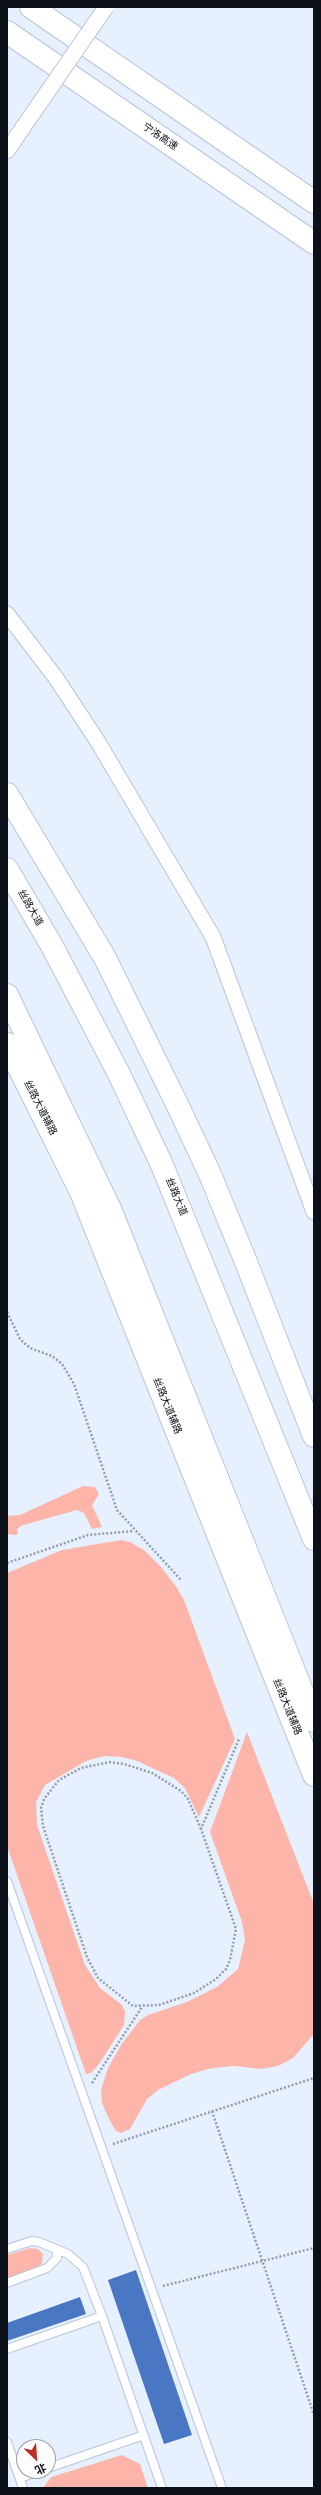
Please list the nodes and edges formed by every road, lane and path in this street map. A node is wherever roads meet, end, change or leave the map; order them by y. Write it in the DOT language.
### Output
graph roads {
  1 [pos="31,7"];
  2 [pos="106,7"];
  3 [pos="7,32"];
  4 [pos="7,150"];
  5 [pos="314,202"];
  6 [pos="314,242"];
  7 [pos="7,614"];
  8 [pos="7,794"];
  9 [pos="7,868"];
  10 [pos="7,996"];
  11 [pos="7,1044"];
  12 [pos="314,1212"];
  13 [pos="7,1312"];
  14 [pos="314,1436"];
  15 [pos="135,1531"];
  16 [pos="314,1539"];
  17 [pos="7,1563"];
  18 [pos="182,1580"];
  19 [pos="314,1721"];
  20 [pos="240,1739"];
  21 [pos="314,1775"];
  22 [pos="201,1829"];
  23 [pos="7,1881"];
  24 [pos="142,2007"];
  25 [pos="314,2078"];
  26 [pos="83,2096"];
  27 [pos="212,2111"];
  28 [pos="101,2148"];
  29 [pos="314,2248"];
  30 [pos="7,2249"];
  31 [pos="57,2251"];
  32 [pos="263,2262"];
  33 [pos="7,2283"];
  34 [pos="151,2289"];
  35 [pos="102,2316"];
  36 [pos="7,2349"];
  37 [pos="314,2415"];
  38 [pos="144,2435"];
  39 [pos="7,2442"];
  40 [pos="56,2465"];
  41 [pos="16,2467"];
  42 [pos="162,2488"];
  43 [pos="222,2488"];
  1 -- 5 [label="main road"];
  2 -- 4 [label="street, bridge"];
  3 -- 6 [label="main road, 宁洛高速"];
  7 -- 12 [label="street"];
  8 -- 14 [label="main road"];
  9 -- 16 [label="main road, 丝路大道"];
  10 -- 19 [label="main road, 丝路大道辅路"];
  11 -- 21 [label="main road, 丝路大道辅路"];
  13 -- 15 [label="path"];
  15 -- 17 [label="path"];
  15 -- 18 [label="path"];
  20 -- 22 [label="path"];
  22 -- 24 [label="path"];
  22 -- 24 [label="path"];
  23 -- 26 [label="lane"];
  24 -- 26 [label="path"];
  25 -- 27 [label="path"];
  26 -- 28 [label="lane"];
  27 -- 28 [label="path"];
  27 -- 32 [label="path"];
  28 -- 34 [label="lane"];
  29 -- 32 [label="path"];
  30 -- 31 [label="lane"];
  31 -- 33 [label="lane"];
  31 -- 35 [label="lane"];
  32 -- 34 [label="path"];
  32 -- 37 [label="path"];
  34 -- 43 [label="lane"];
  35 -- 36 [label="lane"];
  35 -- 38 [label="lane"];
  38 -- 40 [label="lane"];
  38 -- 42 [label="lane"];
  39 -- 41 [label="lane"];
}
